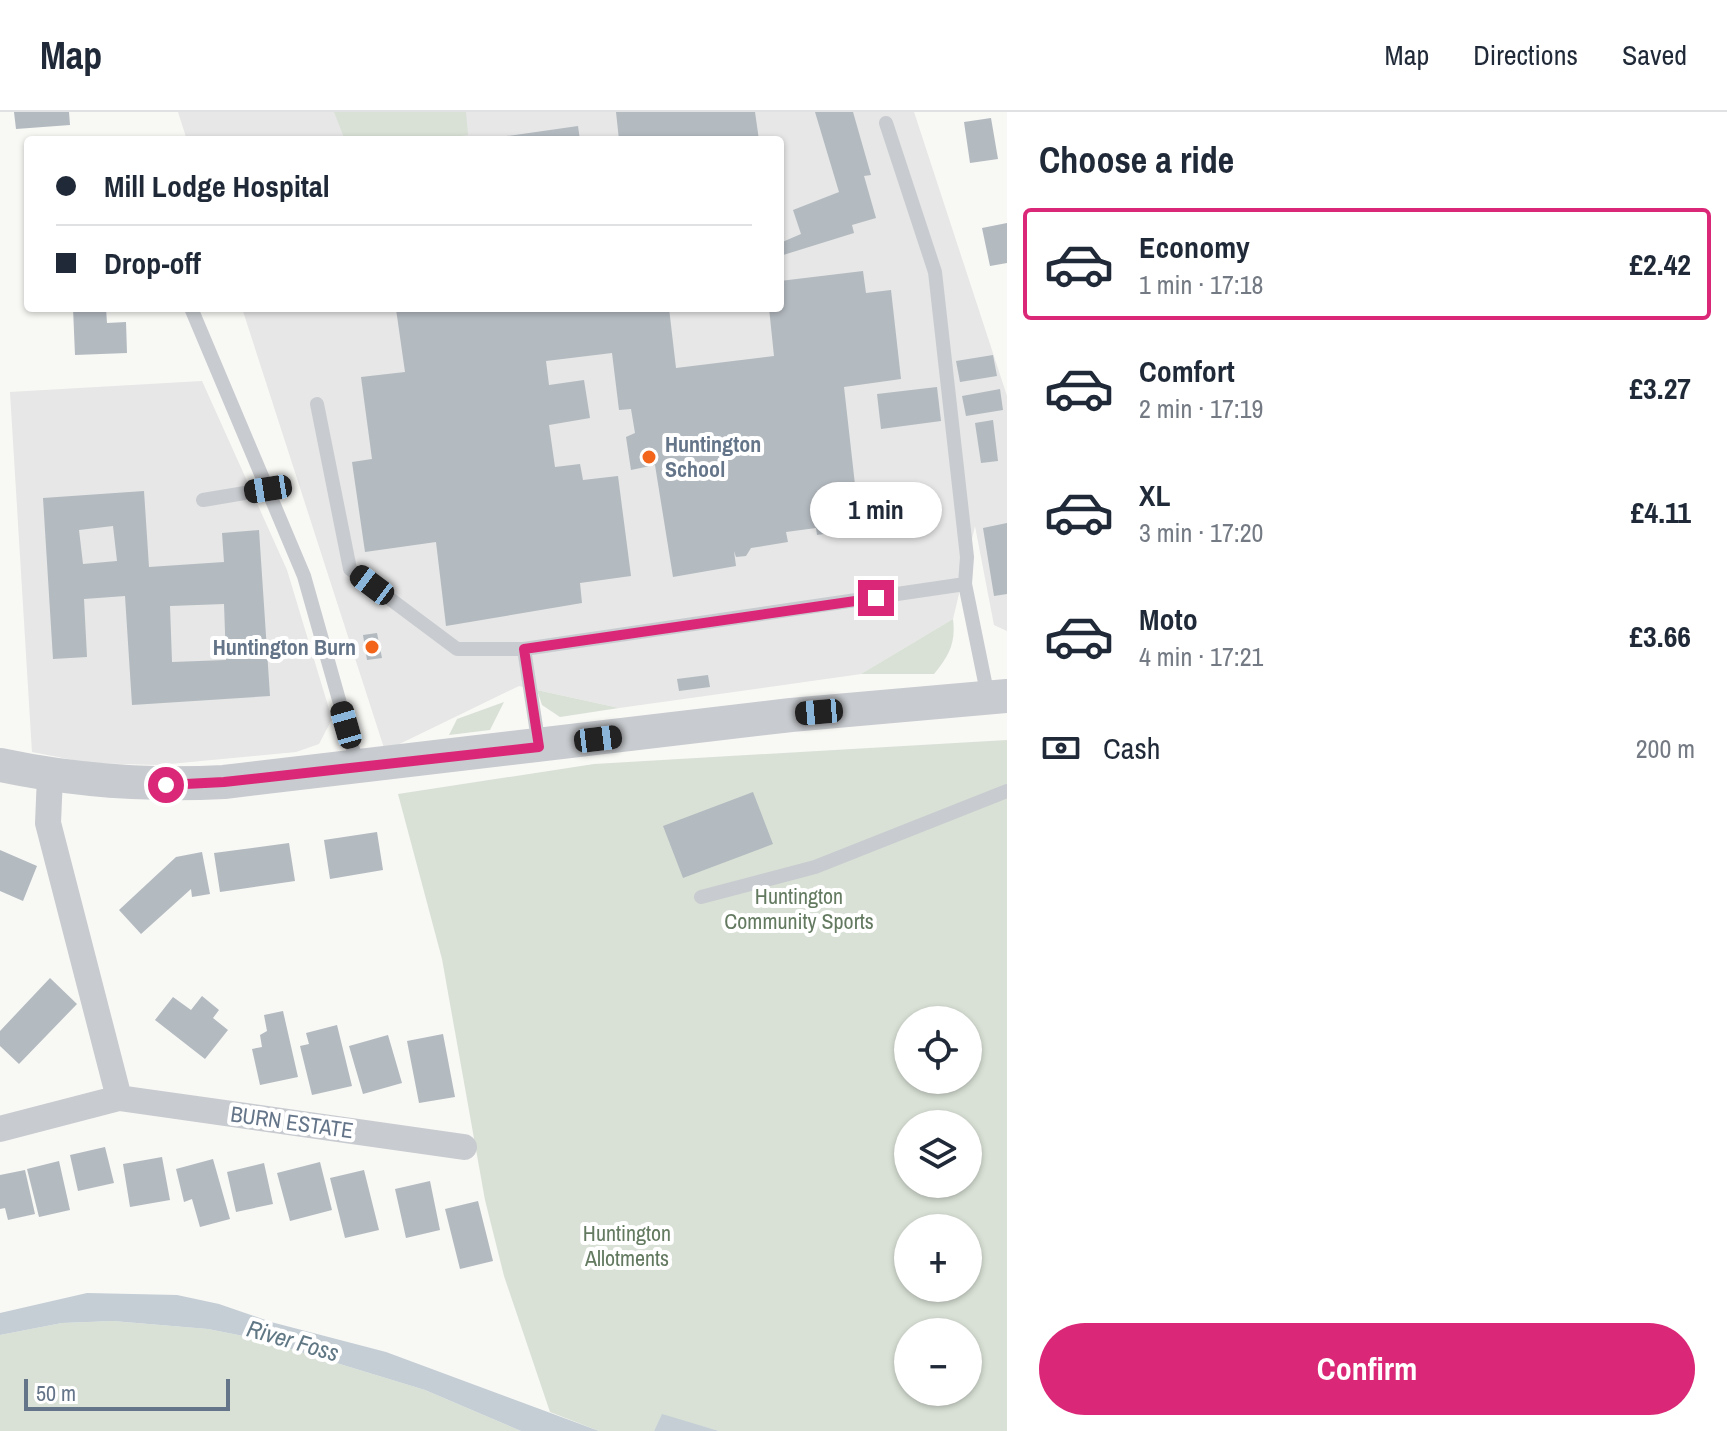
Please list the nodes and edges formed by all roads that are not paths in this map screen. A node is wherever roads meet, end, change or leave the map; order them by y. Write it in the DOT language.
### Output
graph roads {
  1 [pos="886,123"];
  2 [pos="193,312"];
  3 [pos="317,404"];
  4 [pos="268,489"];
  5 [pos="203,500"];
  6 [pos="965,584"];
  7 [pos="524,649"];
  8 [pos="997,696"];
  9 [pos="539,747"];
  10 [pos="0,765"];
  11 [pos="358,767"];
  12 [pos="50,776"];
  13 [pos="1007,791"];
  14 [pos="701,897"];
  15 [pos="119,1098"];
  16 [pos="0,1129"];
  17 [pos="464,1147"];
  1 -- 6 [label="lane"];
  2 -- 4 [label="lane"];
  3 -- 7 [label="lane"];
  4 -- 5 [label="lane"];
  4 -- 11 [label="lane"];
  6 -- 7 [label="lane"];
  6 -- 8 [label="lane"];
  7 -- 9 [label="lane"];
  8 -- 9 [label="street"];
  9 -- 11 [label="street"];
  10 -- 12 [label="street"];
  11 -- 12 [label="street"];
  12 -- 15 [label="street"];
  13 -- 14 [label="lane"];
  15 -- 16 [label="street, BURN ESTATE"];
  15 -- 17 [label="street, BURN ESTATE"];
}
